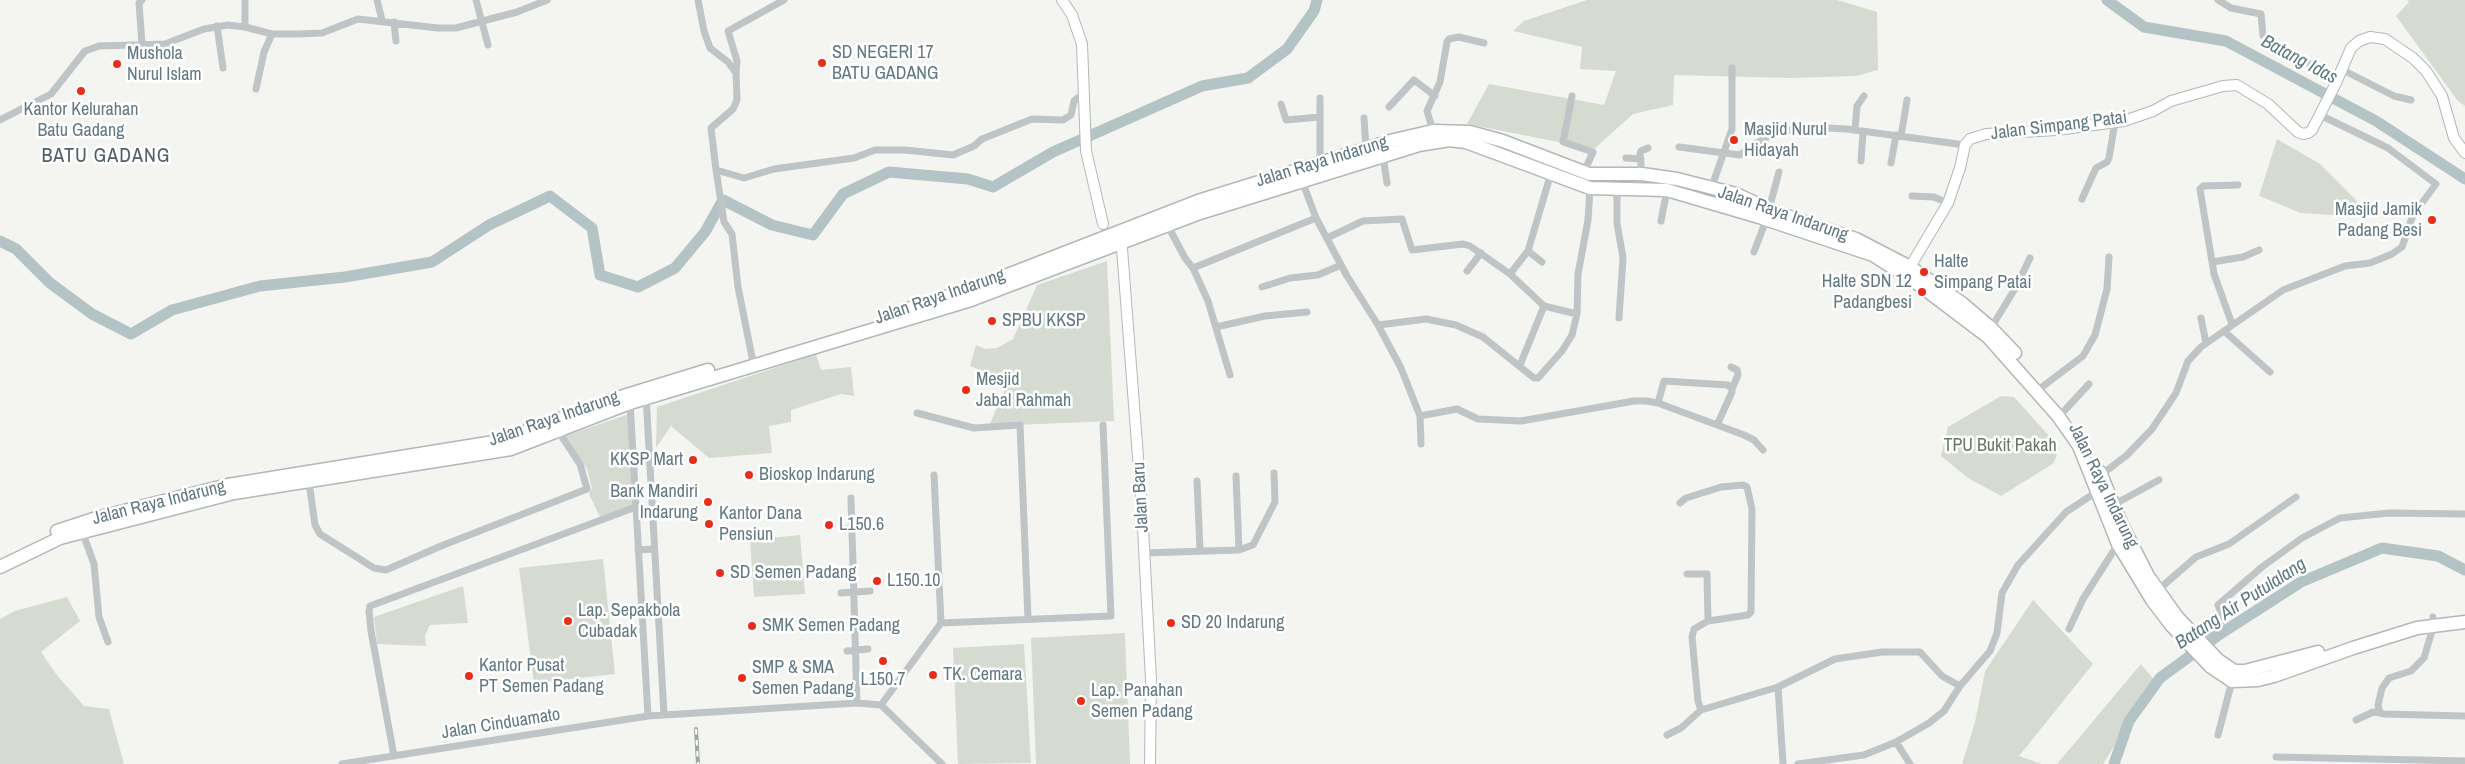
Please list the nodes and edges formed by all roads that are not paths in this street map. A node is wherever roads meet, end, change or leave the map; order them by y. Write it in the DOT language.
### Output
graph roads {
  1 [pos="142,0"];
  2 [pos="245,0"];
  3 [pos="377,0"];
  4 [pos="476,0"];
  5 [pos="547,0"];
  6 [pos="698,0"];
  7 [pos="784,0"];
  8 [pos="1062,0"];
  9 [pos="2218,0"];
  10 [pos="382,20"];
  11 [pos="394,22"];
  12 [pos="482,23"];
  13 [pos="217,26"];
  14 [pos="245,27"];
  15 [pos="272,34"];
  16 [pos="396,41"];
  17 [pos="1484,43"];
  18 [pos="142,44"];
  19 [pos="488,45"];
  20 [pos="223,68"];
  21 [pos="1732,68"];
  22 [pos="2340,69"];
  23 [pos="736,72"];
  24 [pos="2336,83"];
  25 [pos="256,89"];
  26 [pos="1084,96"];
  27 [pos="1435,96"];
  28 [pos="1572,96"];
  29 [pos="1864,96"];
  30 [pos="1320,98"];
  31 [pos="1907,100"];
  32 [pos="2411,100"];
  33 [pos="1281,104"];
  34 [pos="1389,107"];
  35 [pos="2321,114"];
  36 [pos="1320,117"];
  37 [pos="1364,118"];
  38 [pos="0,120"];
  39 [pos="2115,122"];
  40 [pos="1855,130"];
  41 [pos="1433,131"];
  42 [pos="1863,132"];
  43 [pos="1899,136"];
  44 [pos="1964,145"];
  45 [pos="1679,147"];
  46 [pos="1366,148"];
  47 [pos="1648,148"];
  48 [pos="1723,153"];
  49 [pos="2465,153"];
  50 [pos="1384,156"];
  51 [pos="1626,158"];
  52 [pos="1641,159"];
  53 [pos="1861,161"];
  54 [pos="1320,163"];
  55 [pos="1891,163"];
  56 [pos="716,170"];
  57 [pos="1584,172"];
  58 [pos="1779,172"];
  59 [pos="1552,173"];
  60 [pos="1642,174"];
  61 [pos="1300,176"];
  62 [pos="1387,183"];
  63 [pos="2238,185"];
  64 [pos="1590,188"];
  65 [pos="1617,189"];
  66 [pos="1712,189"];
  67 [pos="1667,190"];
  68 [pos="1912,196"];
  69 [pos="2082,199"];
  70 [pos="1948,203"];
  71 [pos="1768,214"];
  72 [pos="1316,218"];
  73 [pos="1661,221"];
  74 [pos="1103,224"];
  75 [pos="1168,226"];
  76 [pos="1327,238"];
  77 [pos="1112,241"];
  78 [pos="2259,250"];
  79 [pos="1528,251"];
  80 [pos="1754,252"];
  81 [pos="1481,253"];
  82 [pos="2109,257"];
  83 [pos="2030,258"];
  84 [pos="1542,262"];
  85 [pos="2212,262"];
  86 [pos="1341,265"];
  87 [pos="1910,267"];
  88 [pos="1193,268"];
  89 [pos="1467,271"];
  90 [pos="1510,274"];
  91 [pos="1262,287"];
  92 [pos="1544,306"];
  93 [pos="1959,308"];
  94 [pos="1307,312"];
  95 [pos="1577,314"];
  96 [pos="1619,318"];
  97 [pos="2201,318"];
  98 [pos="2232,324"];
  99 [pos="1378,325"];
  100 [pos="1216,327"];
  101 [pos="1991,328"];
  102 [pos="2224,331"];
  103 [pos="2206,343"];
  104 [pos="752,357"];
  105 [pos="1520,365"];
  106 [pos="1731,367"];
  107 [pos="2270,372"];
  108 [pos="1230,375"];
  109 [pos="2089,384"];
  110 [pos="2042,387"];
  111 [pos="1732,389"];
  112 [pos="638,396"];
  113 [pos="1658,403"];
  114 [pos="2064,411"];
  115 [pos="917,412"];
  116 [pos="1420,416"];
  117 [pos="1104,425"];
  118 [pos="1717,425"];
  119 [pos="561,436"];
  120 [pos="1421,444"];
  121 [pos="1763,450"];
  122 [pos="416,459"];
  123 [pos="1274,473"];
  124 [pos="934,475"];
  125 [pos="2101,475"];
  126 [pos="1236,476"];
  127 [pos="2159,480"];
  128 [pos="1197,481"];
  129 [pos="309,482"];
  130 [pos="2098,491"];
  131 [pos="2296,497"];
  132 [pos="851,498"];
  133 [pos="1680,504"];
  134 [pos="2113,504"];
  135 [pos="636,507"];
  136 [pos="2465,514"];
  137 [pos="81,528"];
  138 [pos="863,528"];
  139 [pos="844,529"];
  140 [pos="852,529"];
  141 [pos="2118,544"];
  142 [pos="654,548"];
  143 [pos="638,550"];
  144 [pos="1200,550"];
  145 [pos="1239,550"];
  146 [pos="1144,553"];
  147 [pos="0,558"];
  148 [pos="0,567"];
  149 [pos="1688,574"];
  150 [pos="2144,578"];
  151 [pos="2158,590"];
  152 [pos="870,591"];
  153 [pos="855,592"];
  154 [pos="842,593"];
  155 [pos="2465,615"];
  156 [pos="1028,618"];
  157 [pos="2434,621"];
  158 [pos="1708,622"];
  159 [pos="2465,622"];
  160 [pos="941,623"];
  161 [pos="2069,629"];
  162 [pos="108,642"];
  163 [pos="2197,642"];
  164 [pos="2351,644"];
  165 [pos="868,649"];
  166 [pos="856,650"];
  167 [pos="847,651"];
  168 [pos="2214,663"];
  169 [pos="2232,681"];
  170 [pos="1960,686"];
  171 [pos="1778,687"];
  172 [pos="857,703"];
  173 [pos="881,705"];
  174 [pos="1701,710"];
  175 [pos="2380,713"];
  176 [pos="664,715"];
  177 [pos="648,716"];
  178 [pos="2465,716"];
  179 [pos="2356,720"];
  180 [pos="2218,734"];
  181 [pos="1667,735"];
  182 [pos="1896,742"];
  183 [pos="1864,755"];
  184 [pos="394,756"];
  185 [pos="2276,757"];
  186 [pos="2465,761"];
  187 [pos="2338,762"];
  188 [pos="342,764"];
  189 [pos="942,764"];
  190 [pos="1150,764"];
  191 [pos="1783,764"];
  192 [pos="1798,764"];
  193 [pos="1861,764"];
  194 [pos="1910,764"];
  1 -- 18 [label="street"];
  2 -- 14 [label="street"];
  3 -- 10 [label="street"];
  4 -- 12 [label="street"];
  5 -- 12 [label="street"];
  6 -- 23 [label="street"];
  7 -- 23 [label="street"];
  8 -- 26 [label="street"];
  9 -- 24 [label="street"];
  10 -- 11 [label="street"];
  10 -- 15 [label="street"];
  11 -- 12 [label="street"];
  11 -- 16 [label="street"];
  12 -- 19 [label="street"];
  13 -- 14 [label="street"];
  13 -- 18 [label="street"];
  13 -- 20 [label="street"];
  14 -- 15 [label="street"];
  15 -- 25 [label="street"];
  17 -- 27 [label="street"];
  18 -- 38 [label="street"];
  21 -- 48 [label="street"];
  22 -- 24 [label="street"];
  22 -- 32 [label="street"];
  22 -- 49 [label="street"];
  23 -- 56 [label="street"];
  24 -- 35 [label="street"];
  26 -- 56 [label="street"];
  26 -- 74 [label="street"];
  27 -- 34 [label="street"];
  27 -- 41 [label="street"];
  28 -- 57 [label="street"];
  29 -- 40 [label="street"];
  30 -- 36 [label="street"];
  31 -- 43 [label="street"];
  33 -- 36 [label="street"];
  35 -- 39 [label="street, Jalan Simpang Patai"];
  35 -- 98 [label="street"];
  36 -- 54 [label="street"];
  37 -- 46 [label="street"];
  39 -- 44 [label="street, Jalan Simpang Patai"];
  39 -- 69 [label="street"];
  40 -- 42 [label="street"];
  40 -- 48 [label="street"];
  41 -- 46 [label="highway, Jalan Raya Indarung"];
  41 -- 57 [label="highway, Jalan Raya Indarung"];
  42 -- 43 [label="street"];
  42 -- 53 [label="street"];
  43 -- 44 [label="street"];
  43 -- 55 [label="street"];
  44 -- 70 [label="street"];
  45 -- 48 [label="street"];
  46 -- 54 [label="highway, Jalan Raya Indarung"];
  47 -- 52 [label="street"];
  48 -- 66 [label="street"];
  50 -- 59 [label="highway, Jalan Raya Indarung"];
  50 -- 61 [label="highway, Jalan Raya Indarung"];
  50 -- 62 [label="street"];
  51 -- 52 [label="street"];
  52 -- 60 [label="street"];
  54 -- 61 [label="highway, Jalan Raya Indarung"];
  56 -- 104 [label="street"];
  57 -- 60 [label="highway, Jalan Raya Indarung"];
  58 -- 71 [label="street"];
  59 -- 64 [label="highway, Jalan Raya Indarung"];
  59 -- 79 [label="street"];
  60 -- 66 [label="highway, Jalan Raya Indarung"];
  61 -- 72 [label="street"];
  61 -- 75 [label="highway, Jalan Raya Indarung"];
  61 -- 77 [label="highway, Jalan Raya Indarung"];
  63 -- 85 [label="street"];
  64 -- 65 [label="highway, Jalan Raya Indarung"];
  64 -- 95 [label="street"];
  65 -- 67 [label="highway, Jalan Raya Indarung"];
  65 -- 96 [label="street"];
  66 -- 71 [label="highway, Jalan Raya Indarung"];
  67 -- 71 [label="highway, Jalan Raya Indarung"];
  67 -- 73 [label="street"];
  68 -- 70 [label="street"];
  70 -- 87 [label="street"];
  71 -- 80 [label="street"];
  71 -- 87 [label="highway, Jalan Raya Indarung"];
  71 -- 93 [label="highway, Jalan Raya Indarung"];
  72 -- 76 [label="street"];
  72 -- 88 [label="street"];
  74 -- 77 [label="street"];
  75 -- 77 [label="highway, Jalan Raya Indarung"];
  75 -- 88 [label="street"];
  76 -- 81 [label="street"];
  76 -- 86 [label="street"];
  77 -- 104 [label="highway, Jalan Raya Indarung"];
  77 -- 112 [label="highway, Jalan Raya Indarung"];
  77 -- 146 [label="street, Jalan Baru"];
  78 -- 85 [label="street"];
  79 -- 84 [label="street"];
  79 -- 90 [label="street"];
  81 -- 89 [label="street"];
  81 -- 90 [label="street"];
  82 -- 110 [label="street"];
  83 -- 101 [label="street"];
  85 -- 98 [label="street"];
  86 -- 91 [label="street"];
  86 -- 99 [label="street"];
  87 -- 93 [label="highway, Jalan Raya Indarung"];
  88 -- 100 [label="street"];
  90 -- 92 [label="street"];
  92 -- 95 [label="street"];
  92 -- 105 [label="street"];
  93 -- 101 [label="highway, Jalan Raya Indarung"];
  93 -- 130 [label="highway, Jalan Raya Indarung"];
  94 -- 100 [label="street"];
  95 -- 105 [label="street"];
  97 -- 103 [label="street"];
  98 -- 102 [label="street"];
  99 -- 105 [label="street"];
  99 -- 116 [label="street"];
  100 -- 108 [label="street"];
  101 -- 110 [label="highway, Jalan Raya Indarung"];
  102 -- 103 [label="street"];
  102 -- 107 [label="street"];
  103 -- 125 [label="street"];
  104 -- 112 [label="highway, Jalan Raya Indarung"];
  106 -- 111 [label="street"];
  109 -- 114 [label="street"];
  110 -- 114 [label="highway, Jalan Raya Indarung"];
  111 -- 113 [label="street"];
  111 -- 118 [label="street"];
  112 -- 119 [label="highway, Jalan Raya Indarung"];
  112 -- 122 [label="highway, Jalan Raya Indarung"];
  112 -- 135 [label="street"];
  112 -- 142 [label="street"];
  113 -- 116 [label="street"];
  113 -- 118 [label="street"];
  114 -- 125 [label="highway, Jalan Raya Indarung"];
  115 -- 156 [label="street"];
  116 -- 120 [label="street"];
  117 -- 156 [label="street"];
  118 -- 121 [label="street"];
  119 -- 122 [label="highway, Jalan Raya Indarung"];
  119 -- 129 [label="street"];
  122 -- 129 [label="highway, Jalan Raya Indarung"];
  122 -- 137 [label="highway, Jalan Raya Indarung"];
  123 -- 145 [label="street"];
  124 -- 160 [label="street"];
  125 -- 134 [label="highway, Jalan Raya Indarung"];
  126 -- 145 [label="street"];
  127 -- 134 [label="street"];
  128 -- 144 [label="street"];
  129 -- 137 [label="highway, Jalan Raya Indarung"];
  130 -- 141 [label="highway, Jalan Raya Indarung"];
  130 -- 170 [label="street"];
  131 -- 151 [label="street"];
  132 -- 140 [label="street"];
  133 -- 158 [label="street"];
  134 -- 150 [label="highway, Jalan Raya Indarung"];
  135 -- 143 [label="street"];
  135 -- 184 [label="street"];
  136 -- 163 [label="street"];
  137 -- 147 [label="highway, Jalan Raya Indarung"];
  137 -- 148 [label="highway, Jalan Raya Indarung"];
  137 -- 162 [label="street"];
  138 -- 140 [label="street"];
  139 -- 140 [label="street"];
  140 -- 153 [label="street"];
  141 -- 150 [label="highway, Jalan Raya Indarung"];
  141 -- 161 [label="street"];
  142 -- 143 [label="street"];
  142 -- 176 [label="street"];
  143 -- 177 [label="street"];
  144 -- 145 [label="street"];
  144 -- 146 [label="street"];
  146 -- 190 [label="street, Jalan Baru"];
  149 -- 158 [label="street"];
  150 -- 151 [label="highway, Jalan Raya Indarung"];
  150 -- 163 [label="highway, Jalan Raya Indarung"];
  151 -- 163 [label="highway, Jalan Raya Indarung"];
  152 -- 153 [label="street"];
  153 -- 154 [label="street"];
  153 -- 166 [label="street"];
  155 -- 157 [label="highway, Jalan Raya Indarung"];
  156 -- 160 [label="street"];
  157 -- 159 [label="highway, Jalan Raya Indarung"];
  157 -- 164 [label="highway, Jalan Raya Indarung"];
  157 -- 175 [label="street"];
  158 -- 174 [label="street"];
  160 -- 173 [label="street"];
  163 -- 168 [label="highway, Jalan Raya Indarung"];
  164 -- 168 [label="highway, Jalan Raya Indarung"];
  164 -- 169 [label="highway, Jalan Raya Indarung"];
  165 -- 166 [label="street"];
  166 -- 167 [label="street"];
  166 -- 172 [label="street"];
  168 -- 169 [label="highway, Jalan Raya Indarung"];
  169 -- 180 [label="street"];
  170 -- 171 [label="street"];
  170 -- 182 [label="street"];
  171 -- 174 [label="street"];
  171 -- 191 [label="street"];
  172 -- 173 [label="street, Jalan Cinduamato"];
  172 -- 176 [label="street, Jalan Cinduamato"];
  173 -- 189 [label="street"];
  174 -- 181 [label="street"];
  175 -- 178 [label="street"];
  175 -- 179 [label="street"];
  176 -- 177 [label="street, Jalan Cinduamato"];
  177 -- 184 [label="street, Jalan Cinduamato"];
  182 -- 183 [label="street"];
  182 -- 194 [label="street"];
  183 -- 192 [label="street"];
  183 -- 193 [label="street"];
  184 -- 188 [label="street, Jalan Cinduamato"];
  185 -- 187 [label="street"];
  186 -- 187 [label="street"];
}
